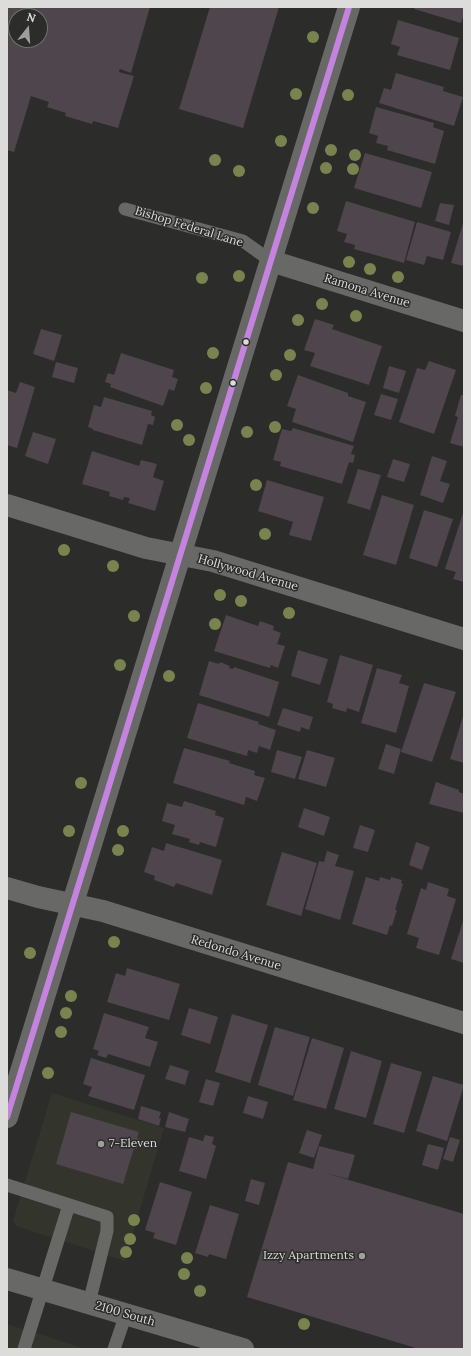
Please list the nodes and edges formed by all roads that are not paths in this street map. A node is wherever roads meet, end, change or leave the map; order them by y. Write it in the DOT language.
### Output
graph roads {
  1 [pos="349,7"];
  2 [pos="125,209"];
  3 [pos="271,262"];
  4 [pos="464,321"];
  5 [pos="7,505"];
  6 [pos="180,554"];
  7 [pos="464,639"];
  8 [pos="7,888"];
  9 [pos="73,904"];
  10 [pos="464,1023"];
  11 [pos="7,1117"];
  12 [pos="7,1185"];
  13 [pos="69,1205"];
  14 [pos="7,1279"];
  15 [pos="43,1290"];
  16 [pos="88,1303"];
  17 [pos="126,1314"];
  18 [pos="24,1349"];
  19 [pos="114,1349"];
  20 [pos="243,1349"];
  1 -- 3 [label="street"];
  2 -- 3 [label="lane, Bishop Federal Lane"];
  3 -- 4 [label="street, Ramona Avenue"];
  3 -- 6 [label="street"];
  5 -- 6 [label="street, Hollywood Avenue"];
  6 -- 7 [label="street, Hollywood Avenue"];
  6 -- 9 [label="street"];
  8 -- 9 [label="street, Redondo Avenue"];
  9 -- 10 [label="street, Redondo Avenue"];
  9 -- 11 [label="street"];
  12 -- 13 [label="lane"];
  13 -- 15 [label="lane"];
  13 -- 16 [label="lane"];
  14 -- 15 [label="street, 2100 South"];
  15 -- 16 [label="street, 2100 South"];
  15 -- 18 [label="lane"];
  16 -- 17 [label="street, 2100 South"];
  17 -- 19 [label="lane"];
  17 -- 20 [label="street, 2100 South"];
}
